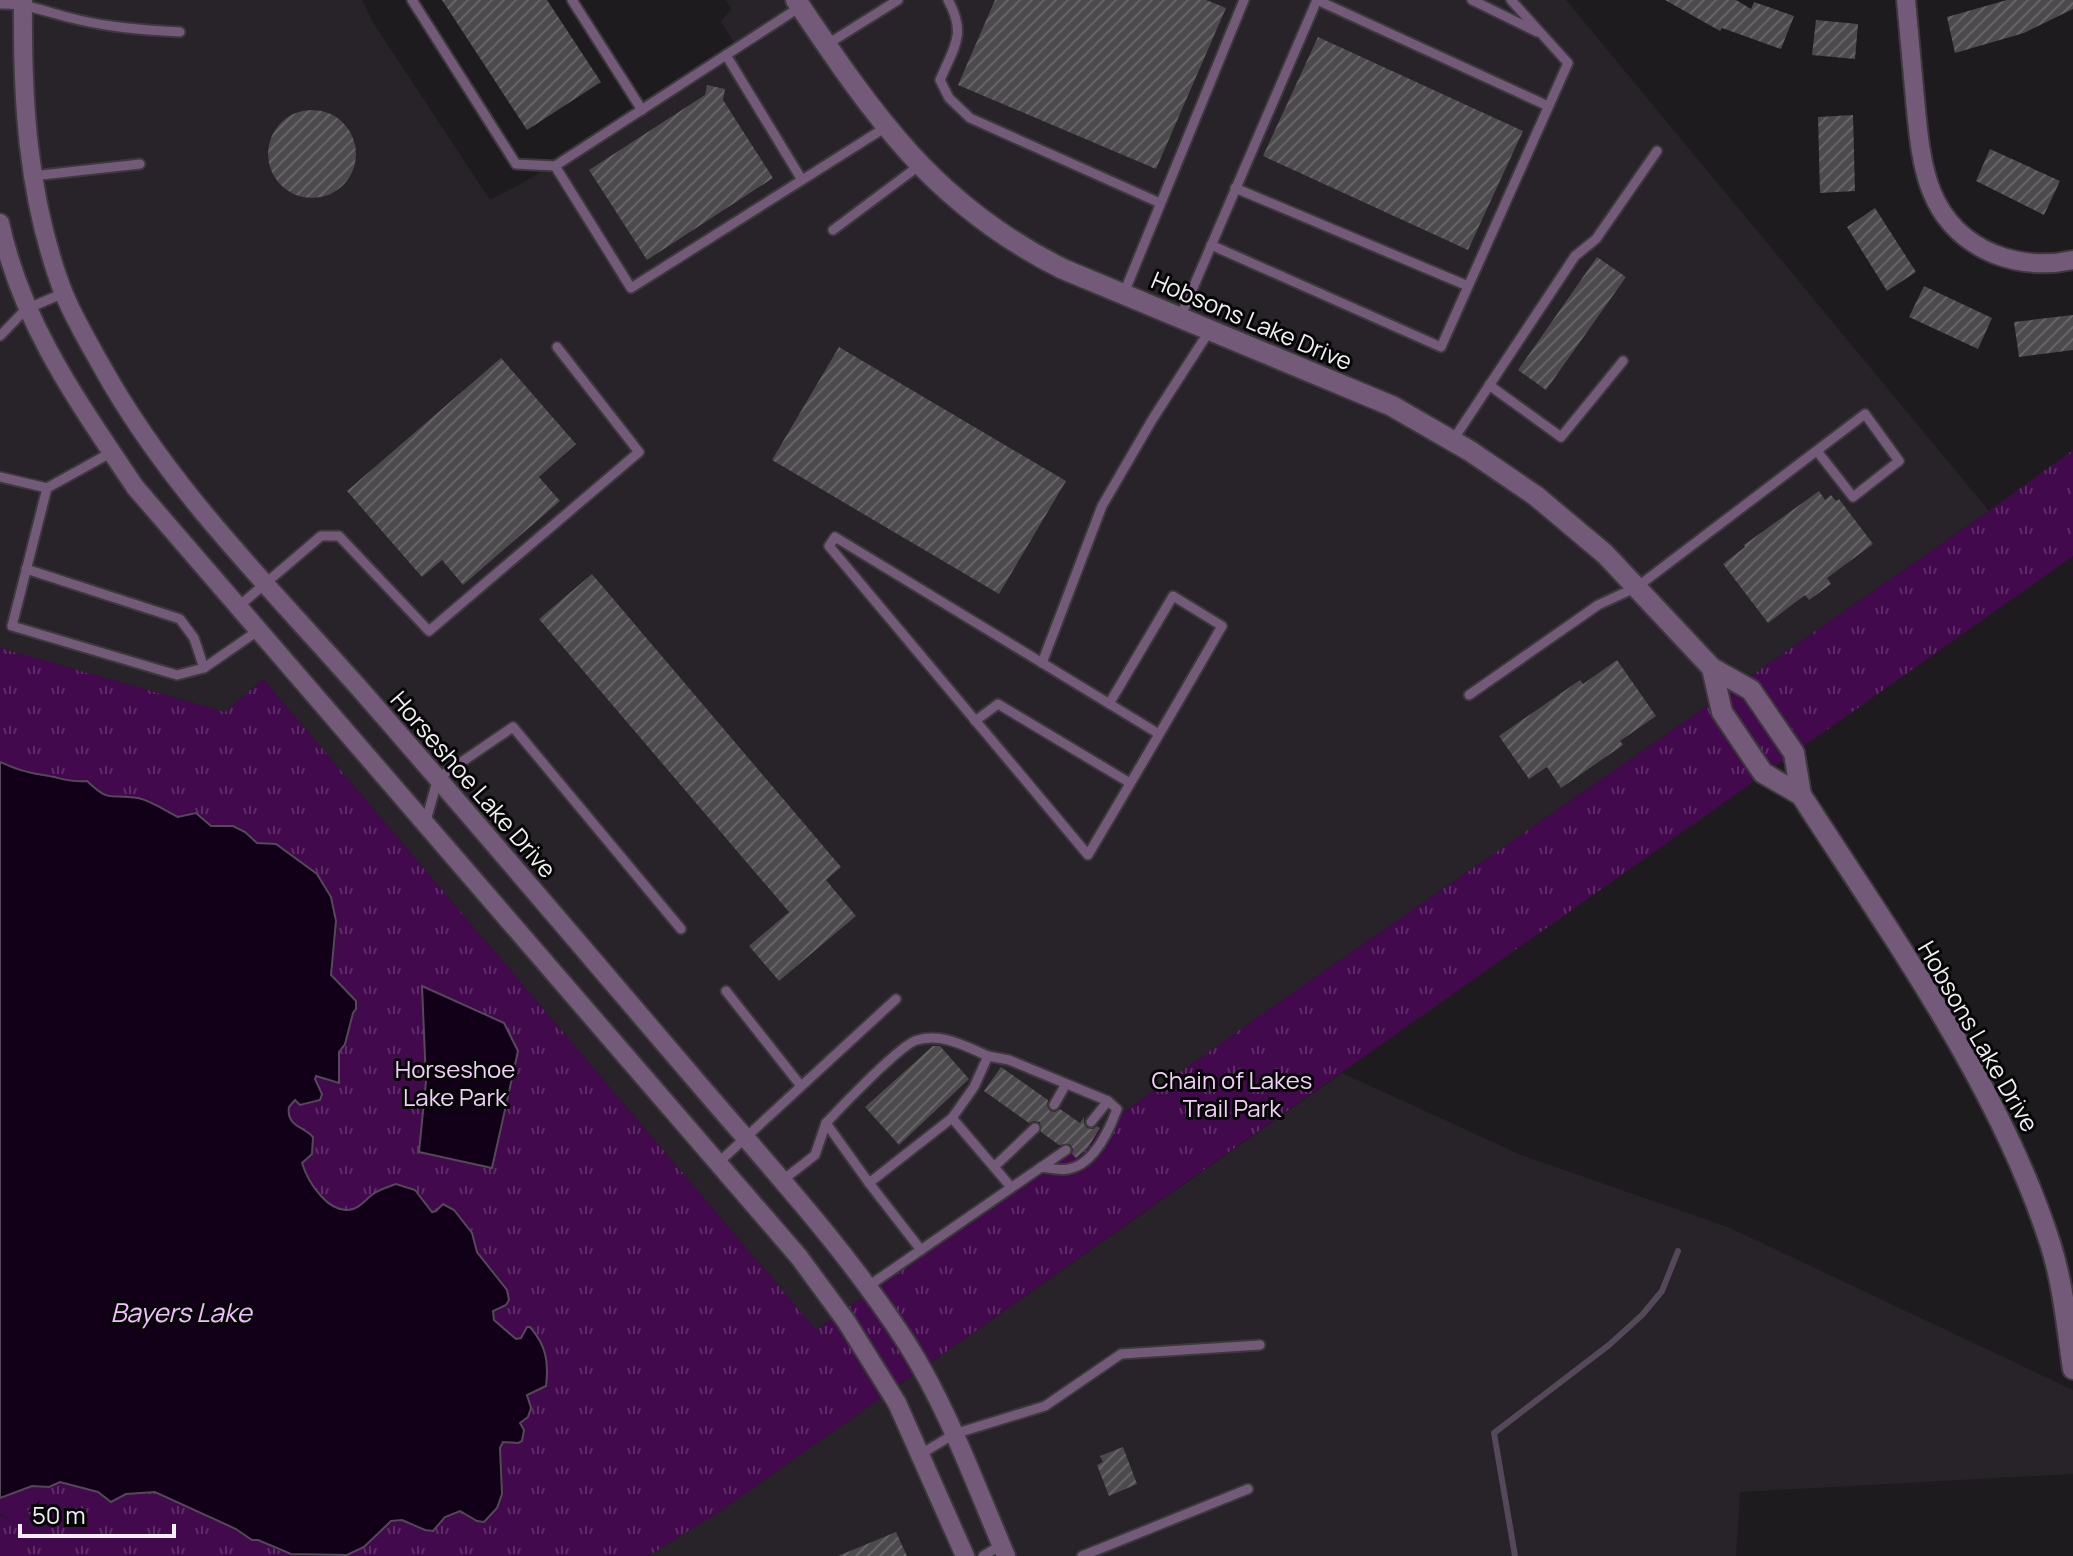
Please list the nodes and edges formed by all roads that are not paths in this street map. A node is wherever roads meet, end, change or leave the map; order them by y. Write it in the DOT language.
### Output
graph roads {
  1 [pos="412,0"];
  2 [pos="572,0"];
  3 [pos="898,0"];
  4 [pos="948,0"];
  5 [pos="1244,0"];
  6 [pos="1317,0"];
  7 [pos="1472,0"];
  8 [pos="1511,0"];
  9 [pos="1906,0"];
  10 [pos="23,2"];
  11 [pos="799,3"];
  12 [pos="885,3"];
  13 [pos="0,4"];
  14 [pos="180,32"];
  15 [pos="1542,34"];
  16 [pos="826,45"];
  17 [pos="726,55"];
  18 [pos="1548,106"];
  19 [pos="642,110"];
  20 [pos="886,127"];
  21 [pos="1657,151"];
  22 [pos="140,164"];
  23 [pos="920,165"];
  24 [pos="555,166"];
  25 [pos="32,176"];
  26 [pos="802,180"];
  27 [pos="1235,188"];
  28 [pos="1160,203"];
  29 [pos="0,223"];
  30 [pos="833,230"];
  31 [pos="1211,245"];
  32 [pos="2073,260"];
  33 [pos="1468,286"];
  34 [pos="64,293"];
  35 [pos="1124,295"];
  36 [pos="26,309"];
  37 [pos="1180,318"];
  38 [pos="1210,330"];
  39 [pos="0,336"];
  40 [pos="557,347"];
  41 [pos="1623,361"];
  42 [pos="1489,385"];
  43 [pos="1453,440"];
  44 [pos="1817,451"];
  45 [pos="112,452"];
  46 [pos="0,477"];
  47 [pos="47,488"];
  48 [pos="26,569"];
  49 [pos="265,582"];
  50 [pos="1637,587"];
  51 [pos="239,606"];
  52 [pos="259,630"];
  53 [pos="1042,663"];
  54 [pos="204,668"];
  55 [pos="1712,668"];
  56 [pos="1469,695"];
  57 [pos="1109,704"];
  58 [pos="975,721"];
  59 [pos="1159,734"];
  60 [pos="438,778"];
  61 [pos="1130,783"];
  62 [pos="1801,795"];
  63 [pos="425,824"];
  64 [pos="681,929"];
  65 [pos="726,991"];
  66 [pos="896,999"];
  67 [pos="988,1056"];
  68 [pos="1066,1084"];
  69 [pos="801,1086"];
  70 [pos="1108,1101"];
  71 [pos="1054,1105"];
  72 [pos="952,1118"];
  73 [pos="1091,1122"];
  74 [pos="826,1123"];
  75 [pos="1035,1128"];
  76 [pos="745,1138"];
  77 [pos="1066,1150"];
  78 [pos="718,1163"];
  79 [pos="994,1167"];
  80 [pos="1041,1167"];
  81 [pos="783,1180"];
  82 [pos="869,1183"];
  83 [pos="1011,1187"];
  84 [pos="921,1250"];
  85 [pos="867,1287"];
  86 [pos="1260,1345"];
  87 [pos="2073,1369"];
  88 [pos="954,1434"];
  89 [pos="921,1454"];
  90 [pos="1248,1489"];
  91 [pos="1004,1550"];
  92 [pos="965,1556"];
  93 [pos="983,1556"];
  94 [pos="1082,1556"];
  1 -- 24 [label="lane"];
  2 -- 19 [label="lane"];
  3 -- 12 [label="lane"];
  4 -- 28 [label="lane"];
  5 -- 28 [label="lane"];
  6 -- 18 [label="lane"];
  6 -- 27 [label="lane"];
  7 -- 15 [label="lane"];
  8 -- 15 [label="lane"];
  9 -- 32 [label="street"];
  10 -- 13 [label="lane"];
  10 -- 14 [label="lane"];
  10 -- 25 [label="street, Horseshoe Lake Drive"];
  11 -- 16 [label="street, Hobsons Lake Drive"];
  11 -- 17 [label="lane"];
  12 -- 16 [label="lane"];
  15 -- 18 [label="lane"];
  16 -- 20 [label="street, Hobsons Lake Drive"];
  17 -- 19 [label="lane"];
  17 -- 26 [label="lane"];
  18 -- 33 [label="lane"];
  19 -- 24 [label="lane"];
  20 -- 23 [label="street, Hobsons Lake Drive"];
  20 -- 26 [label="lane"];
  21 -- 42 [label="lane"];
  22 -- 25 [label="lane"];
  23 -- 30 [label="lane"];
  23 -- 35 [label="street, Hobsons Lake Drive"];
  24 -- 26 [label="lane"];
  25 -- 34 [label="street, Horseshoe Lake Drive"];
  27 -- 31 [label="lane"];
  27 -- 33 [label="lane"];
  28 -- 35 [label="lane"];
  29 -- 36 [label="street"];
  31 -- 33 [label="lane"];
  31 -- 37 [label="lane"];
  34 -- 36 [label="lane"];
  34 -- 49 [label="street, Horseshoe Lake Drive"];
  35 -- 37 [label="street, Hobsons Lake Drive"];
  36 -- 39 [label="lane"];
  36 -- 45 [label="street"];
  37 -- 38 [label="street, Hobsons Lake Drive"];
  38 -- 43 [label="street, Hobsons Lake Drive"];
  38 -- 53 [label="lane"];
  40 -- 49 [label="lane"];
  41 -- 42 [label="lane"];
  42 -- 43 [label="lane"];
  43 -- 50 [label="street, Hobsons Lake Drive"];
  44 -- 44 [label="lane"];
  44 -- 50 [label="lane"];
  45 -- 47 [label="lane"];
  45 -- 51 [label="street"];
  46 -- 47 [label="lane"];
  47 -- 48 [label="lane"];
  48 -- 54 [label="lane"];
  48 -- 54 [label="lane"];
  49 -- 51 [label="lane"];
  49 -- 60 [label="street, Horseshoe Lake Drive"];
  50 -- 55 [label="street, Hobsons Lake Drive"];
  50 -- 56 [label="lane"];
  51 -- 52 [label="street"];
  52 -- 54 [label="lane"];
  52 -- 63 [label="street"];
  53 -- 57 [label="lane"];
  53 -- 58 [label="lane"];
  55 -- 62 [label="street, Hobsons Lake Drive"];
  55 -- 62 [label="street, Hobsons Lake Drive"];
  57 -- 59 [label="lane"];
  57 -- 59 [label="lane"];
  58 -- 61 [label="lane"];
  58 -- 61 [label="lane"];
  59 -- 61 [label="lane"];
  60 -- 63 [label="lane"];
  60 -- 64 [label="lane"];
  60 -- 76 [label="street, Horseshoe Lake Drive"];
  62 -- 87 [label="street, Hobsons Lake Drive"];
  63 -- 78 [label="street"];
  65 -- 69 [label="lane"];
  66 -- 69 [label="lane"];
  67 -- 68 [label="lane"];
  67 -- 72 [label="lane"];
  67 -- 74 [label="lane"];
  68 -- 70 [label="lane"];
  68 -- 71 [label="lane"];
  69 -- 76 [label="lane"];
  70 -- 73 [label="lane"];
  70 -- 80 [label="lane"];
  72 -- 79 [label="lane"];
  72 -- 82 [label="lane"];
  74 -- 81 [label="lane"];
  74 -- 82 [label="lane"];
  75 -- 79 [label="lane"];
  76 -- 78 [label="lane"];
  76 -- 81 [label="street, Horseshoe Lake Drive"];
  77 -- 80 [label="lane"];
  78 -- 89 [label="street"];
  79 -- 83 [label="lane"];
  80 -- 83 [label="lane"];
  81 -- 85 [label="street, Horseshoe Lake Drive"];
  82 -- 84 [label="lane"];
  83 -- 84 [label="lane"];
  84 -- 85 [label="lane"];
  85 -- 88 [label="street, Horseshoe Lake Drive"];
  86 -- 88 [label="lane"];
  88 -- 89 [label="lane"];
  88 -- 91 [label="street, Horseshoe Lake Drive"];
  89 -- 92 [label="street"];
  90 -- 94 [label="lane"];
  91 -- 93 [label="lane"];
}
